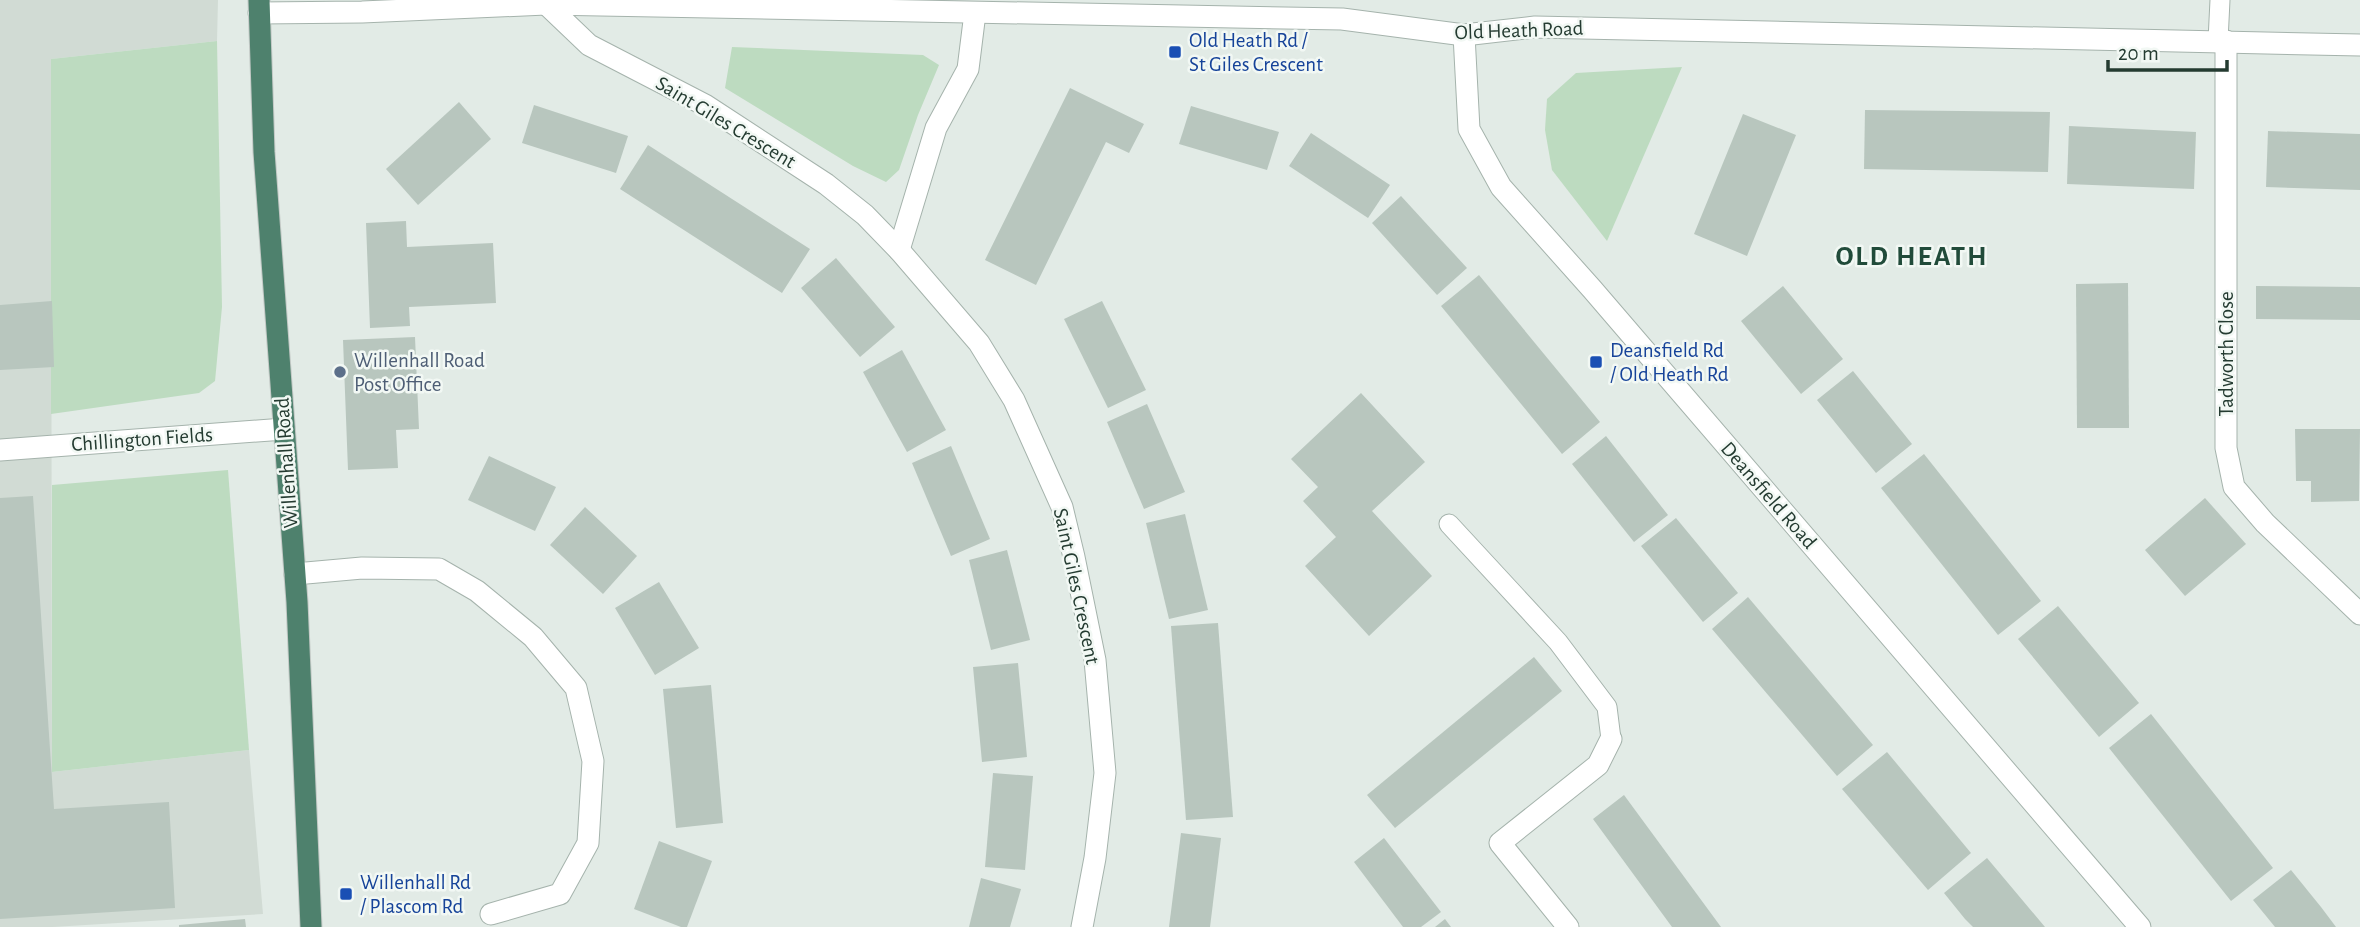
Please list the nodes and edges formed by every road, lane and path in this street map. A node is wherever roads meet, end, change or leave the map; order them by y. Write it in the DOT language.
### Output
graph roads {
  1 [pos="2220,0"];
  2 [pos="547,4"];
  3 [pos="259,6"];
  4 [pos="975,13"];
  5 [pos="1464,35"];
  6 [pos="2222,41"];
  7 [pos="2360,45"];
  8 [pos="899,250"];
  9 [pos="284,429"];
  10 [pos="0,450"];
  11 [pos="1449,524"];
  12 [pos="295,574"];
  13 [pos="2360,614"];
  14 [pos="1611,739"];
  15 [pos="491,914"];
  16 [pos="311,927"];
  17 [pos="1082,927"];
  18 [pos="1567,927"];
  19 [pos="2140,927"];
  1 -- 6 [label="lane"];
  2 -- 3 [label="street, Old Heath Road"];
  2 -- 4 [label="street, Old Heath Road"];
  2 -- 8 [label="street, Saint Giles Crescent"];
  3 -- 9 [label="highway, Willenhall Road"];
  4 -- 5 [label="street, Old Heath Road"];
  4 -- 8 [label="street"];
  5 -- 6 [label="street, Old Heath Road"];
  5 -- 19 [label="street, Deansfield Road"];
  6 -- 7 [label="street, Old Heath Road"];
  6 -- 13 [label="street, Tadworth Close"];
  8 -- 17 [label="street, Saint Giles Crescent"];
  9 -- 10 [label="street, Chillington Fields"];
  9 -- 12 [label="highway, Willenhall Road"];
  11 -- 14 [label="lane"];
  12 -- 15 [label="street"];
  12 -- 16 [label="highway, Willenhall Road"];
  14 -- 18 [label="street"];
}
